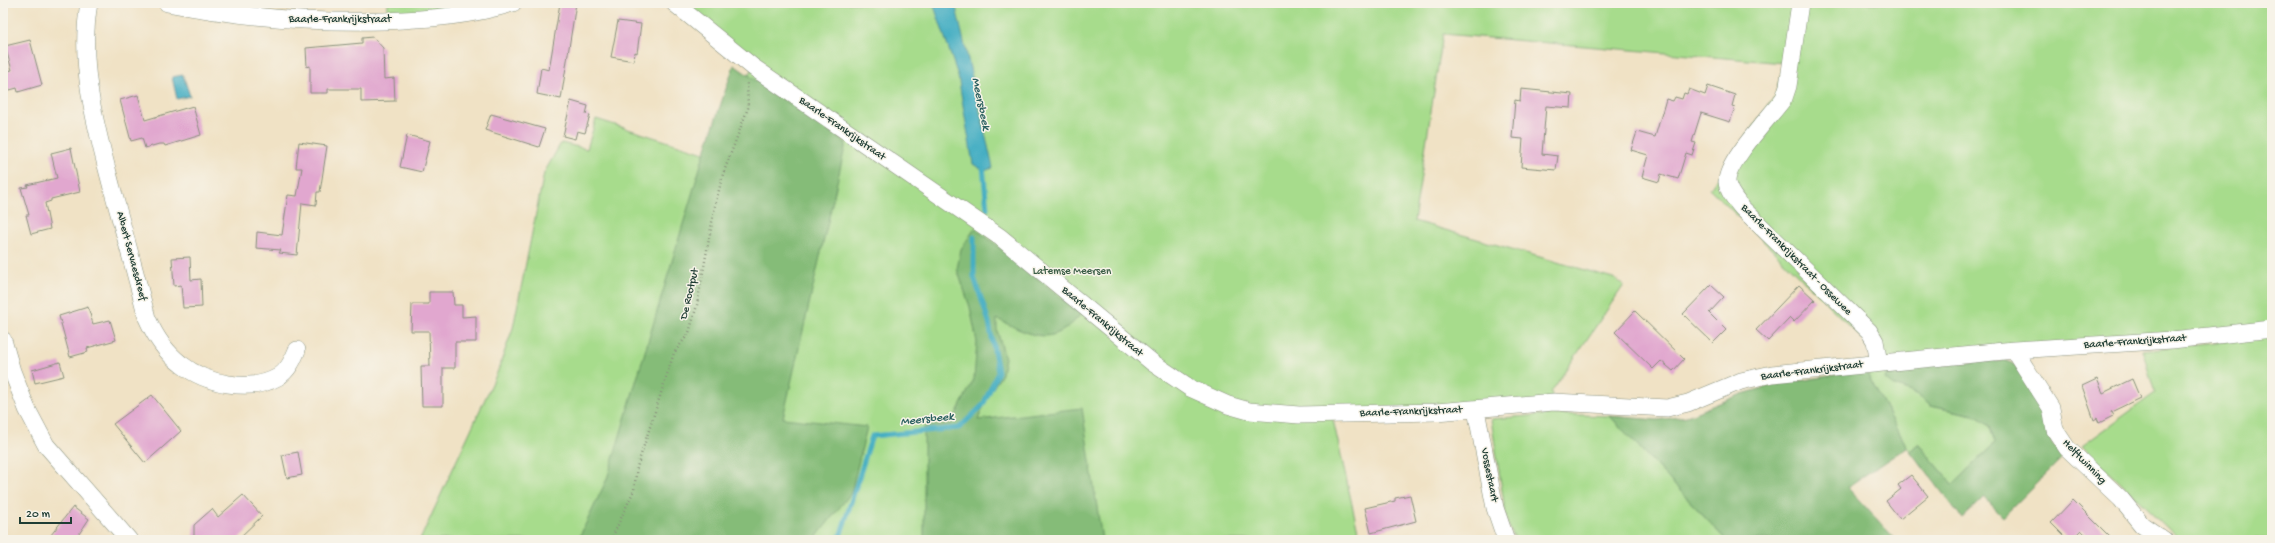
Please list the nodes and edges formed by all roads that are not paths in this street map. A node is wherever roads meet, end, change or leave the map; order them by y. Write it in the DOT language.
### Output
graph roads {
  1 [pos="89,3"];
  2 [pos="167,3"];
  3 [pos="513,3"];
  4 [pos="674,3"];
  5 [pos="1800,3"];
  6 [pos="2272,329"];
  7 [pos="3,340"];
  8 [pos="297,350"];
  9 [pos="2014,350"];
  10 [pos="1879,363"];
  11 [pos="1476,410"];
  12 [pos="2141,533"];
  13 [pos="129,540"];
  14 [pos="1506,540"];
  15 [pos="2164,540"];
  1 -- 8 [label="street, Albert Servaesdreef"];
  2 -- 3 [label="street, Baarle-Frankrijkstraat"];
  4 -- 11 [label="street, Baarle-Frankrijkstraat"];
  5 -- 10 [label="street, Baarle-Frankrijkstraat - Ossewee"];
  6 -- 9 [label="street, Baarle-Frankrijkstraat"];
  7 -- 13 [label="street"];
  9 -- 10 [label="street, Baarle-Frankrijkstraat"];
  9 -- 12 [label="street, Helftwinning"];
  10 -- 11 [label="street, Baarle-Frankrijkstraat"];
  11 -- 14 [label="street, Vossestaart"];
  12 -- 15 [label="street, Helftwinning"];
}
